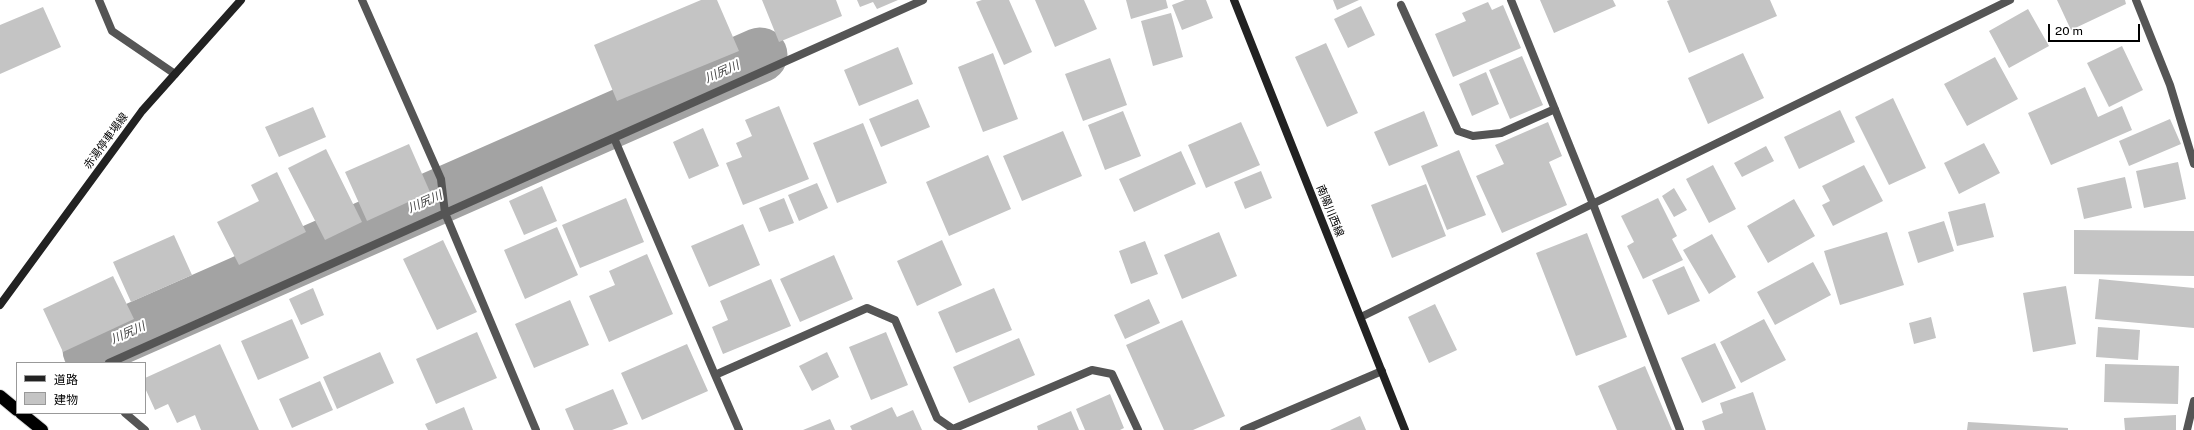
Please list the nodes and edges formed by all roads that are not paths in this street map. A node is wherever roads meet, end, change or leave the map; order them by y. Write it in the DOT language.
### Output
graph roads {
  1 [pos="99,0"];
  2 [pos="241,0"];
  3 [pos="362,0"];
  4 [pos="923,0"];
  5 [pos="1234,0"];
  6 [pos="1511,0"];
  7 [pos="2010,0"];
  8 [pos="2136,0"];
  9 [pos="1401,5"];
  10 [pos="175,74"];
  11 [pos="1555,109"];
  12 [pos="614,138"];
  13 [pos="2194,164"];
  14 [pos="1593,204"];
  15 [pos="445,213"];
  16 [pos="0,305"];
  17 [pos="1361,317"];
  18 [pos="111,362"];
  19 [pos="1382,371"];
  20 [pos="715,374"];
  21 [pos="0,396"];
  22 [pos="2194,401"];
  23 [pos="16,409"];
  24 [pos="22,414"];
  25 [pos="125,414"];
  26 [pos="42,430"];
  27 [pos="145,430"];
  28 [pos="536,430"];
  29 [pos="739,430"];
  30 [pos="1138,430"];
  31 [pos="1244,430"];
  32 [pos="1405,430"];
  33 [pos="1680,430"];
  34 [pos="2187,430"];
  1 -- 10 [label="lane"];
  2 -- 10 [label="main road, 赤湯停車場線"];
  3 -- 15 [label="lane"];
  4 -- 12 [label="lane"];
  5 -- 17 [label="main road, 南陽川西線"];
  6 -- 11 [label="lane"];
  7 -- 14 [label="lane"];
  8 -- 13 [label="lane"];
  9 -- 11 [label="lane"];
  10 -- 16 [label="main road, 赤湯停車場線"];
  11 -- 14 [label="lane"];
  12 -- 15 [label="lane"];
  12 -- 20 [label="lane"];
  14 -- 17 [label="lane"];
  14 -- 33 [label="lane"];
  15 -- 18 [label="lane"];
  15 -- 28 [label="lane"];
  17 -- 19 [label="main road, 南陽川西線"];
  19 -- 31 [label="lane"];
  19 -- 32 [label="main road, 南陽川西線"];
  20 -- 29 [label="lane"];
  20 -- 30 [label="lane"];
  21 -- 23 [label="highway"];
  22 -- 34 [label="lane"];
  24 -- 26 [label="highway"];
  25 -- 27 [label="lane"];
}
